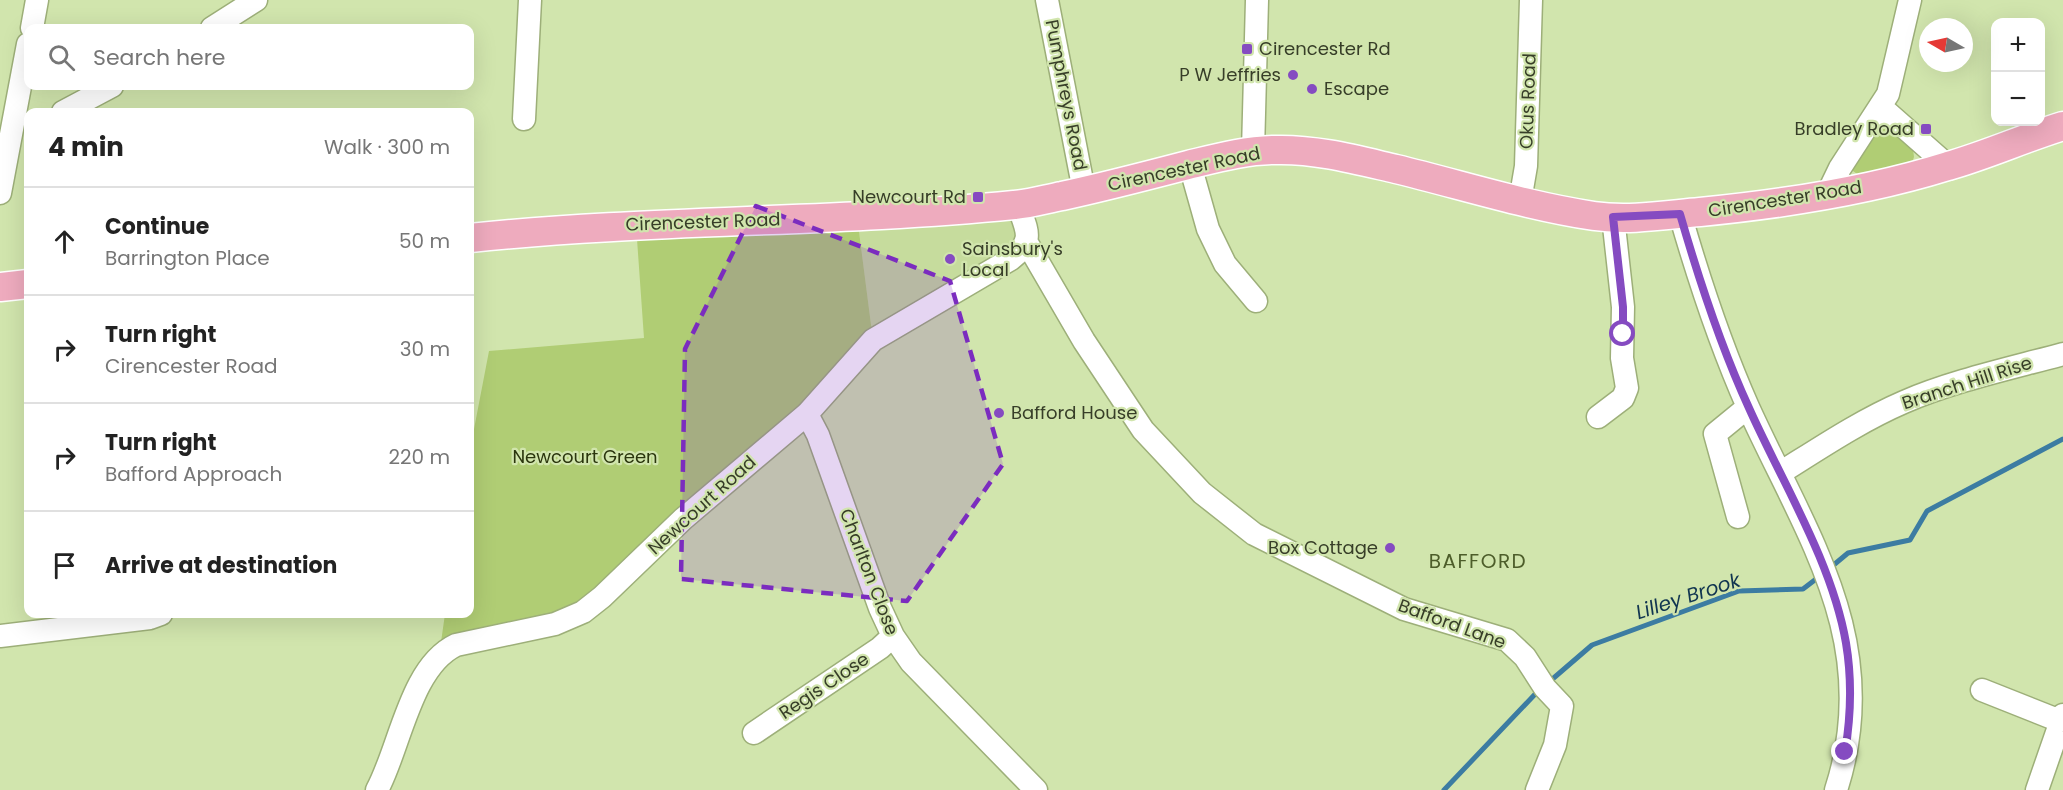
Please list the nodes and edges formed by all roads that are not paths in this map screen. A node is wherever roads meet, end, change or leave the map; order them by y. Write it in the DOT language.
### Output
graph roads {
  1 [pos="37,0"];
  2 [pos="256,0"];
  3 [pos="530,0"];
  4 [pos="1047,0"];
  5 [pos="1257,0"];
  6 [pos="1531,0"];
  7 [pos="1910,0"];
  8 [pos="33,24"];
  9 [pos="218,24"];
  10 [pos="24,67"];
  11 [pos="104,90"];
  12 [pos="1880,106"];
  13 [pos="71,108"];
  14 [pos="524,119"];
  15 [pos="14,124"];
  16 [pos="2063,126"];
  17 [pos="1253,151"];
  18 [pos="1190,165"];
  19 [pos="1948,166"];
  20 [pos="1084,191"];
  21 [pos="0,192"];
  22 [pos="1827,195"];
  23 [pos="1520,201"];
  24 [pos="1018,205"];
  25 [pos="1680,214"];
  26 [pos="1613,217"];
  27 [pos="474,238"];
  28 [pos="1027,243"];
  29 [pos="24,284"];
  30 [pos="0,287"];
  31 [pos="1256,301"];
  32 [pos="2063,354"];
  33 [pos="1748,407"];
  34 [pos="807,414"];
  35 [pos="1598,417"];
  36 [pos="1780,473"];
  37 [pos="1738,517"];
  38 [pos="150,618"];
  39 [pos="0,636"];
  40 [pos="893,636"];
  41 [pos="1982,690"];
  42 [pos="2062,718"];
  43 [pos="754,733"];
  44 [pos="377,790"];
  45 [pos="1036,790"];
  46 [pos="1537,790"];
  47 [pos="1836,790"];
  48 [pos="2037,790"];
  1 -- 8 [label="street"];
  2 -- 9 [label="street"];
  3 -- 14 [label="street"];
  4 -- 20 [label="street, Pumphreys Road"];
  5 -- 17 [label="street"];
  6 -- 23 [label="street, Okus Road"];
  7 -- 12 [label="street"];
  10 -- 15 [label="street"];
  11 -- 13 [label="street"];
  12 -- 19 [label="street"];
  12 -- 22 [label="street"];
  15 -- 21 [label="street"];
  16 -- 19 [label="main road, Cirencester Road"];
  17 -- 18 [label="main road, Cirencester Road"];
  17 -- 23 [label="main road, Cirencester Road"];
  18 -- 20 [label="main road, Cirencester Road"];
  18 -- 31 [label="street"];
  19 -- 22 [label="main road, Cirencester Road"];
  20 -- 24 [label="main road, Cirencester Road"];
  22 -- 25 [label="main road, Cirencester Road"];
  23 -- 26 [label="main road, Cirencester Road"];
  24 -- 27 [label="main road, Cirencester Road"];
  24 -- 28 [label="street"];
  25 -- 26 [label="main road, Cirencester Road"];
  25 -- 33 [label="street"];
  26 -- 35 [label="street"];
  28 -- 34 [label="street, Newcourt Road"];
  28 -- 46 [label="street, Bafford Lane"];
  29 -- 30 [label="main road"];
  32 -- 36 [label="street, Branch Hill Rise"];
  33 -- 36 [label="street"];
  33 -- 37 [label="street"];
  34 -- 40 [label="street, Charlton Close"];
  34 -- 44 [label="street, Newcourt Road"];
  36 -- 47 [label="street"];
  38 -- 39 [label="street"];
  40 -- 43 [label="street, Regis Close"];
  40 -- 45 [label="street, Charlton Close"];
  41 -- 42 [label="street"];
  42 -- 48 [label="street"];
}
